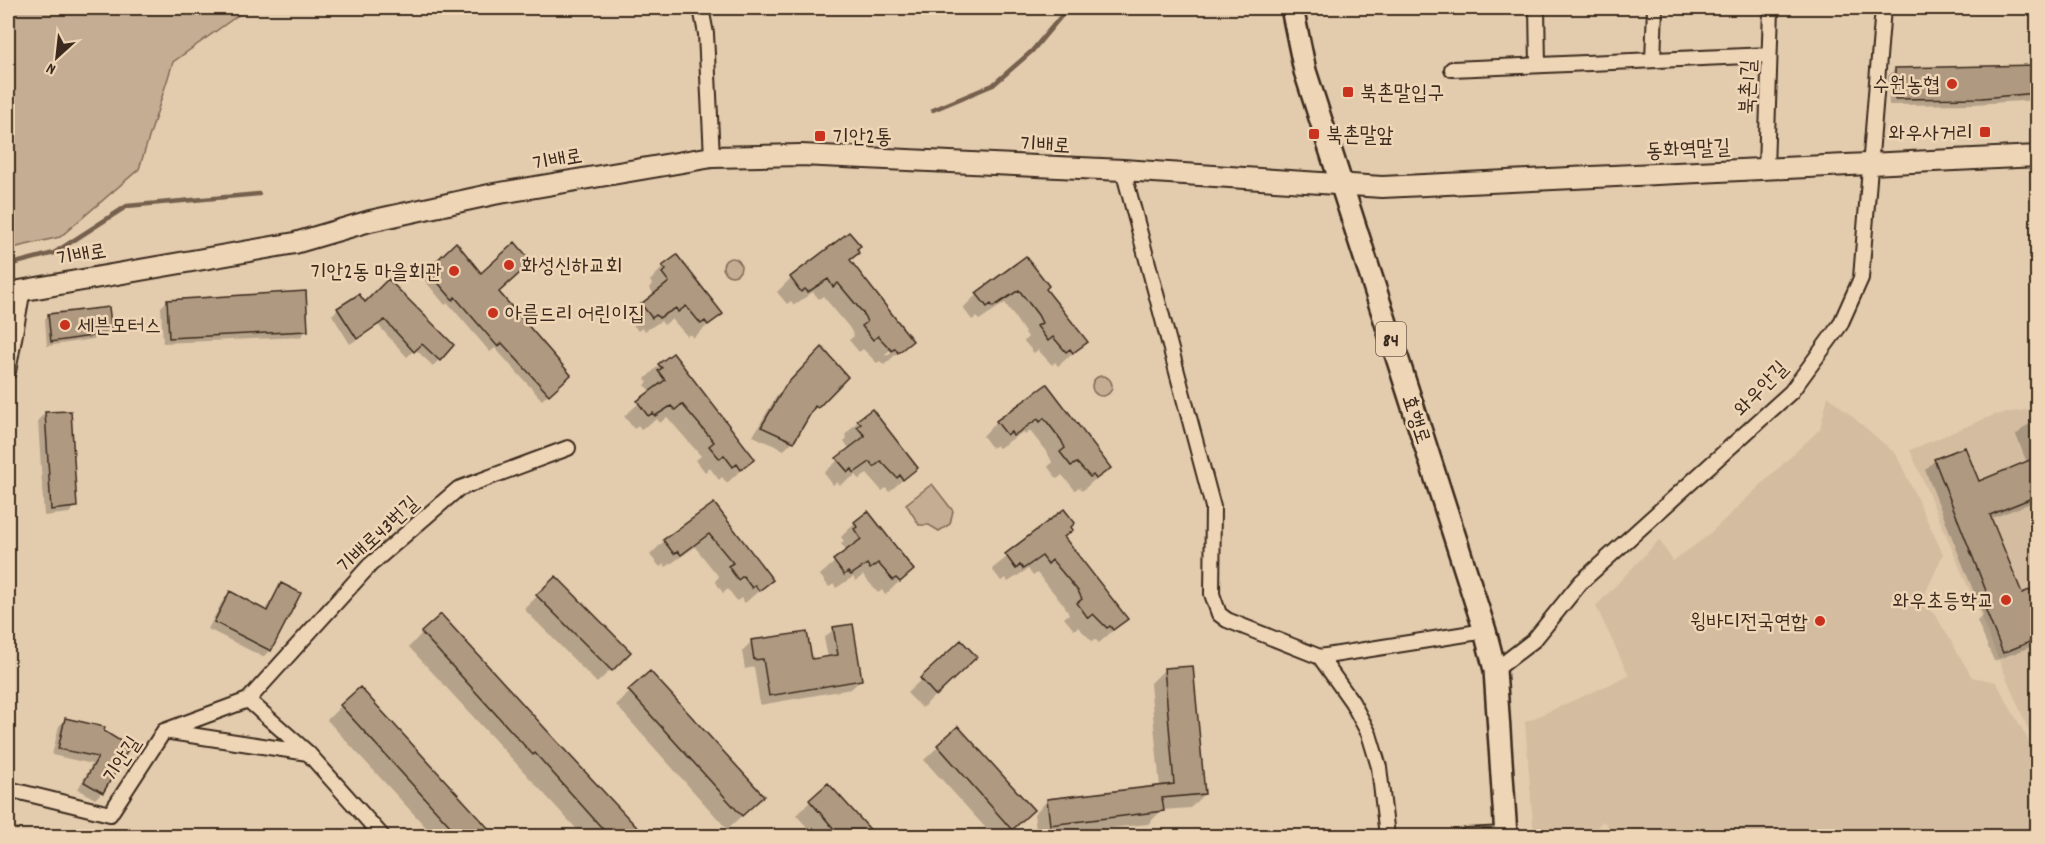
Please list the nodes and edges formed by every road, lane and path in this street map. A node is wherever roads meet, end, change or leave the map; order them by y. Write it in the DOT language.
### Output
graph roads {
  1 [pos="701,8"];
  2 [pos="1292,8"];
  3 [pos="1537,8"];
  4 [pos="1655,8"];
  5 [pos="1771,8"];
  6 [pos="1883,8"];
  7 [pos="1769,55"];
  8 [pos="1653,60"];
  9 [pos="1538,65"];
  10 [pos="1452,69"];
  11 [pos="2037,156"];
  12 [pos="712,157"];
  13 [pos="1869,163"];
  14 [pos="1766,169"];
  15 [pos="1123,170"];
  16 [pos="1342,186"];
  17 [pos="15,291"];
  18 [pos="8,372"];
  19 [pos="568,448"];
  20 [pos="1485,631"];
  21 [pos="1320,657"];
  22 [pos="1495,670"];
  23 [pos="248,700"];
  24 [pos="164,731"];
  25 [pos="308,753"];
  26 [pos="8,789"];
  27 [pos="1506,835"];
  28 [pos="382,837"];
  29 [pos="1387,837"];
  30 [pos="1466,837"];
  1 -- 12 [label="street"];
  2 -- 16 [label="main road, 효행로 / 84"];
  3 -- 9 [label="street"];
  4 -- 8 [label="street"];
  5 -- 7 [label="street, 북촌1길"];
  6 -- 13 [label="street, 와우안길"];
  7 -- 8 [label="street"];
  7 -- 14 [label="street, 북촌1길"];
  8 -- 9 [label="street"];
  9 -- 10 [label="street"];
  11 -- 13 [label="street, 동화역말길"];
  12 -- 15 [label="street, 기배로"];
  12 -- 17 [label="street, 기배로"];
  13 -- 14 [label="street, 동화역말길"];
  13 -- 22 [label="street, 와우안길"];
  14 -- 16 [label="street, 동화역말길"];
  15 -- 16 [label="street, 기배로"];
  15 -- 21 [label="street"];
  16 -- 20 [label="main road, 효행로 / 84"];
  17 -- 18 [label="street"];
  19 -- 23 [label="street, 기배로43번길"];
  20 -- 21 [label="street"];
  20 -- 22 [label="main road, 효행로 / 84"];
  21 -- 29 [label="street"];
  22 -- 27 [label="main road, 효행로 / 84"];
  23 -- 24 [label="street"];
  23 -- 25 [label="street"];
  24 -- 25 [label="street, 기안길"];
  24 -- 26 [label="street, 기안길"];
  25 -- 28 [label="street"];
  27 -- 30 [label="street"];
}
